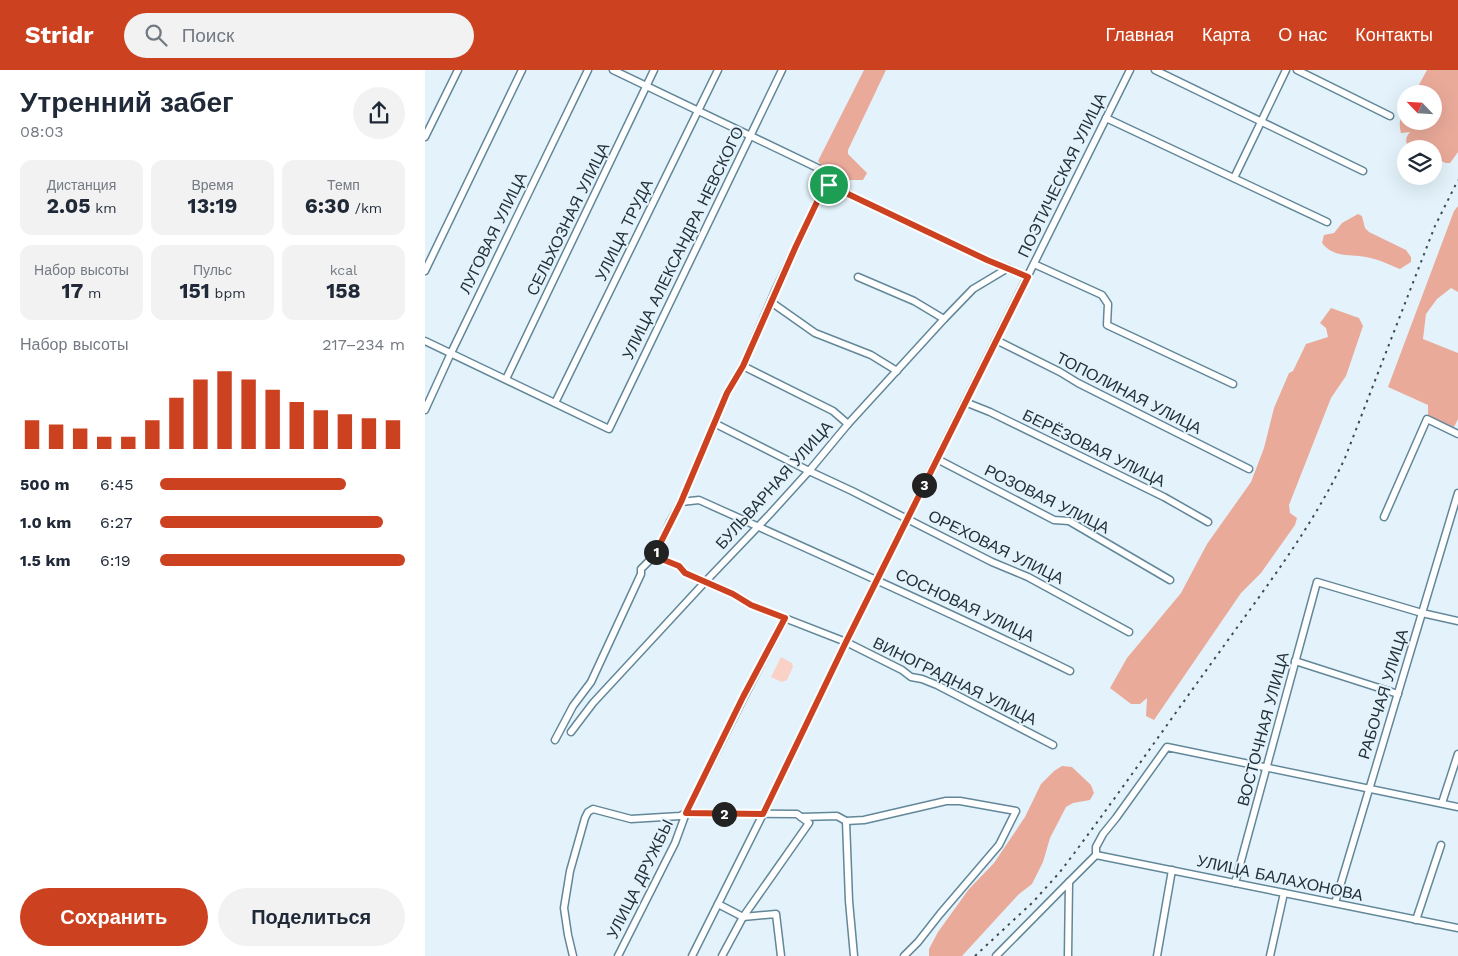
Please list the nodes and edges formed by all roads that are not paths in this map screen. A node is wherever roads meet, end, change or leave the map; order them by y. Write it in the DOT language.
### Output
graph roads {
  1 [pos="458,70"];
  2 [pos="523,70"];
  3 [pos="588,70"];
  4 [pos="613,70"];
  5 [pos="655,70"];
  6 [pos="718,70"];
  7 [pos="782,70"];
  8 [pos="1130,70"];
  9 [pos="1155,70"];
  10 [pos="1286,70"];
  11 [pos="1297,70"];
  12 [pos="647,86"];
  13 [pos="698,110"];
  14 [pos="1390,116"];
  15 [pos="1106,118"];
  16 [pos="1261,122"];
  17 [pos="750,136"];
  18 [pos="425,137"];
  19 [pos="1363,171"];
  20 [pos="1234,178"];
  21 [pos="829,185"];
  22 [pos="1327,222"];
  23 [pos="1034,264"];
  24 [pos="1008,268"];
  25 [pos="425,271"];
  26 [pos="858,277"];
  27 [pos="1028,277"];
  28 [pos="771,302"];
  29 [pos="944,319"];
  30 [pos="996,340"];
  31 [pos="425,341"];
  32 [pos="451,353"];
  33 [pos="743,366"];
  34 [pos="897,371"];
  35 [pos="506,379"];
  36 [pos="1233,384"];
  37 [pos="965,402"];
  38 [pos="555,403"];
  39 [pos="425,410"];
  40 [pos="714,423"];
  41 [pos="847,424"];
  42 [pos="1458,434"];
  43 [pos="937,459"];
  44 [pos="1249,469"];
  45 [pos="809,471"];
  46 [pos="1458,493"];
  47 [pos="681,502"];
  48 [pos="1384,517"];
  49 [pos="907,519"];
  50 [pos="1208,522"];
  51 [pos="758,526"];
  52 [pos="654,556"];
  53 [pos="877,579"];
  54 [pos="1170,580"];
  55 [pos="705,582"];
  56 [pos="1422,613"];
  57 [pos="785,618"];
  58 [pos="1458,621"];
  59 [pos="1129,632"];
  60 [pos="846,642"];
  61 [pos="1295,661"];
  62 [pos="1070,671"];
  63 [pos="1398,694"];
  64 [pos="571,732"];
  65 [pos="555,740"];
  66 [pos="1053,745"];
  67 [pos="1458,754"];
  68 [pos="1267,767"];
  69 [pos="1369,788"];
  70 [pos="1442,803"];
  71 [pos="1458,806"];
  72 [pos="686,813"];
  73 [pos="763,814"];
  74 [pos="801,817"];
  75 [pos="846,821"];
  76 [pos="1441,845"];
  77 [pos="1096,854"];
  78 [pos="1172,870"];
  79 [pos="1069,882"];
  80 [pos="1235,883"];
  81 [pos="1284,893"];
  82 [pos="1335,903"];
  83 [pos="717,904"];
  84 [pos="743,917"];
  85 [pos="1415,920"];
  86 [pos="1458,928"];
  87 [pos="573,956"];
  88 [pos="618,956"];
  89 [pos="692,956"];
  90 [pos="722,956"];
  91 [pos="781,956"];
  92 [pos="854,956"];
  93 [pos="904,956"];
  94 [pos="995,956"];
  95 [pos="1068,956"];
  96 [pos="1157,956"];
  97 [pos="1270,956"];
  1 -- 18 [label="street"];
  2 -- 25 [label="street"];
  3 -- 32 [label="street, ЛУГОВАЯ УЛИЦА"];
  4 -- 12 [label="street"];
  5 -- 12 [label="street, СЕЛЬХОЗНАЯ УЛИЦА"];
  6 -- 13 [label="street, УЛИЦА ТРУДА"];
  7 -- 17 [label="street, УЛИЦА АЛЕКСАНДРА НЕВСКОГО"];
  8 -- 15 [label="street, ПОЭТИЧЕСКАЯ УЛИЦА"];
  9 -- 16 [label="street"];
  10 -- 16 [label="street"];
  11 -- 14 [label="street"];
  12 -- 13 [label="street"];
  12 -- 35 [label="street, СЕЛЬХОЗНАЯ УЛИЦА"];
  13 -- 17 [label="street"];
  13 -- 38 [label="street, УЛИЦА ТРУДА"];
  15 -- 20 [label="street"];
  15 -- 23 [label="street, ПОЭТИЧЕСКАЯ УЛИЦА"];
  16 -- 19 [label="street"];
  16 -- 20 [label="street"];
  17 -- 21 [label="street"];
  17 -- 38 [label="street, УЛИЦА АЛЕКСАНДРА НЕВСКОГО"];
  20 -- 22 [label="street"];
  21 -- 24 [label="street"];
  21 -- 28 [label="street"];
  23 -- 27 [label="street, ПОЭТИЧЕСКАЯ УЛИЦА"];
  23 -- 36 [label="street"];
  24 -- 27 [label="street"];
  24 -- 29 [label="street, БУЛЬВАРНАЯ УЛИЦА"];
  26 -- 29 [label="street"];
  27 -- 30 [label="street, ПОЭТИЧЕСКАЯ УЛИЦА"];
  28 -- 33 [label="street"];
  28 -- 34 [label="street"];
  29 -- 34 [label="street, БУЛЬВАРНАЯ УЛИЦА"];
  30 -- 37 [label="street, ПОЭТИЧЕСКАЯ УЛИЦА"];
  30 -- 44 [label="street, ТОПОЛИНАЯ УЛИЦА"];
  31 -- 32 [label="street"];
  32 -- 35 [label="street"];
  32 -- 39 [label="street, ЛУГОВАЯ УЛИЦА"];
  33 -- 40 [label="street"];
  33 -- 41 [label="street"];
  34 -- 41 [label="street, БУЛЬВАРНАЯ УЛИЦА"];
  35 -- 38 [label="street"];
  37 -- 43 [label="street, ПОЭТИЧЕСКАЯ УЛИЦА"];
  37 -- 50 [label="street, БЕРЁЗОВАЯ УЛИЦА"];
  40 -- 45 [label="street, ОРЕХОВАЯ УЛИЦА"];
  40 -- 47 [label="street"];
  41 -- 45 [label="street, БУЛЬВАРНАЯ УЛИЦА"];
  42 -- 48 [label="street"];
  43 -- 49 [label="street, ПОЭТИЧЕСКАЯ УЛИЦА"];
  43 -- 54 [label="street, РОЗОВАЯ УЛИЦА"];
  45 -- 49 [label="street, ОРЕХОВАЯ УЛИЦА"];
  45 -- 51 [label="street, БУЛЬВАРНАЯ УЛИЦА"];
  46 -- 56 [label="street, РАБОЧАЯ УЛИЦА"];
  47 -- 51 [label="street, СОСНОВАЯ УЛИЦА"];
  47 -- 52 [label="street"];
  49 -- 53 [label="street, ПОЭТИЧЕСКАЯ УЛИЦА"];
  49 -- 59 [label="street, ОРЕХОВАЯ УЛИЦА"];
  51 -- 53 [label="street, СОСНОВАЯ УЛИЦА"];
  51 -- 55 [label="street, БУЛЬВАРНАЯ УЛИЦА"];
  52 -- 55 [label="street, ВИНОГРАДНАЯ УЛИЦА"];
  52 -- 65 [label="street"];
  53 -- 60 [label="street, ПОЭТИЧЕСКАЯ УЛИЦА"];
  53 -- 62 [label="street, СОСНОВАЯ УЛИЦА"];
  55 -- 57 [label="street, ВИНОГРАДНАЯ УЛИЦА"];
  55 -- 64 [label="street, БУЛЬВАРНАЯ УЛИЦА"];
  56 -- 58 [label="street"];
  56 -- 61 [label="street, ВОСТОЧНАЯ УЛИЦА"];
  56 -- 63 [label="street, РАБОЧАЯ УЛИЦА"];
  57 -- 60 [label="street, ВИНОГРАДНАЯ УЛИЦА"];
  57 -- 72 [label="street, УЛИЦА ДРУЖБЫ"];
  60 -- 66 [label="street, ВИНОГРАДНАЯ УЛИЦА"];
  60 -- 73 [label="street, ПОЭТИЧЕСКАЯ УЛИЦА"];
  61 -- 63 [label="street"];
  61 -- 68 [label="street, ВОСТОЧНАЯ УЛИЦА"];
  63 -- 69 [label="street, РАБОЧАЯ УЛИЦА"];
  67 -- 70 [label="street"];
  68 -- 69 [label="street"];
  68 -- 77 [label="street"];
  68 -- 80 [label="street, ВОСТОЧНАЯ УЛИЦА"];
  69 -- 70 [label="street"];
  69 -- 82 [label="street, РАБОЧАЯ УЛИЦА"];
  70 -- 71 [label="street"];
  72 -- 73 [label="street"];
  72 -- 87 [label="street"];
  72 -- 88 [label="street, УЛИЦА ДРУЖБЫ"];
  73 -- 74 [label="street"];
  73 -- 83 [label="street, ПОЭТИЧЕСКАЯ УЛИЦА"];
  74 -- 75 [label="street"];
  74 -- 84 [label="street"];
  75 -- 92 [label="street"];
  75 -- 93 [label="street"];
  76 -- 85 [label="street"];
  77 -- 78 [label="street, УЛИЦА БАЛАХОНОВА"];
  77 -- 79 [label="street"];
  78 -- 80 [label="street, УЛИЦА БАЛАХОНОВА"];
  78 -- 96 [label="street"];
  79 -- 94 [label="street"];
  79 -- 95 [label="street"];
  80 -- 81 [label="street, УЛИЦА БАЛАХОНОВА"];
  81 -- 82 [label="street, УЛИЦА БАЛАХОНОВА"];
  81 -- 97 [label="street"];
  82 -- 85 [label="street, УЛИЦА БАЛАХОНОВА"];
  83 -- 84 [label="street"];
  83 -- 89 [label="street, ПОЭТИЧЕСКАЯ УЛИЦА"];
  84 -- 90 [label="street"];
  84 -- 91 [label="street"];
  85 -- 86 [label="street, УЛИЦА БАЛАХОНОВА"];
}
